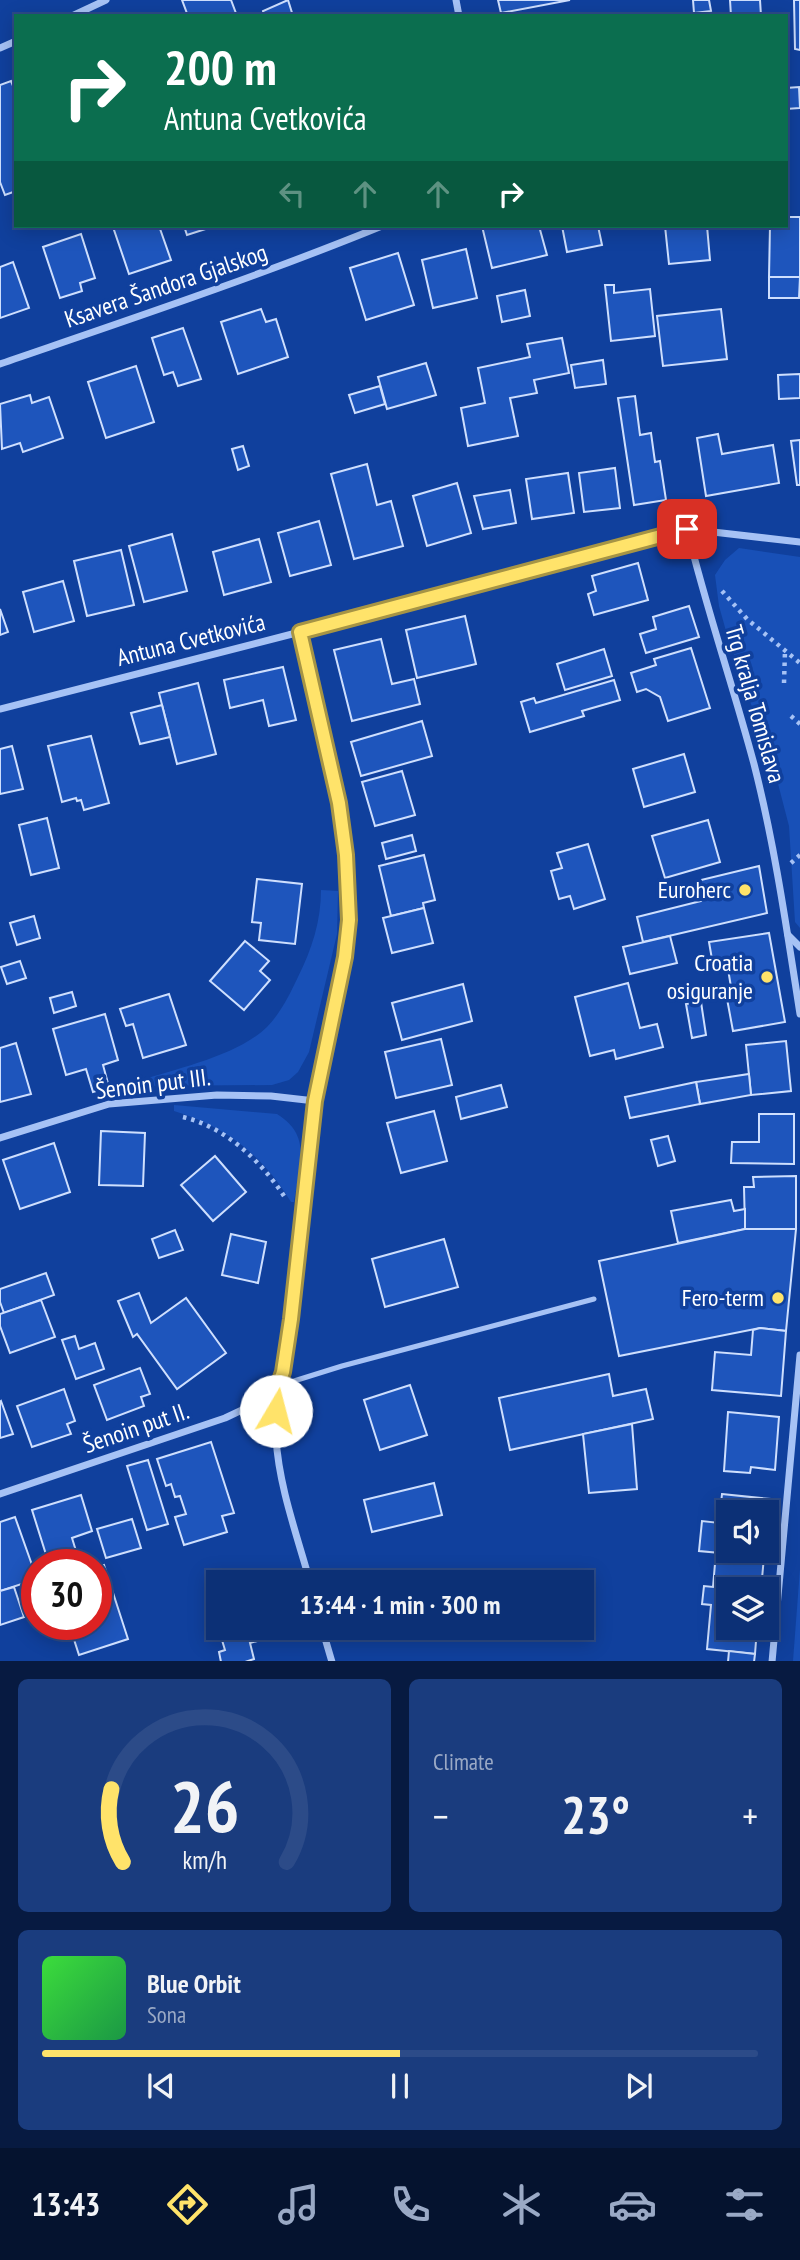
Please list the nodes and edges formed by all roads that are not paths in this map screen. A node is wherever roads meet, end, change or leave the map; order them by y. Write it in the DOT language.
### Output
graph roads {
  1 [pos="106,0"];
  2 [pos="76,14"];
  3 [pos="377,228"];
  4 [pos="0,364"];
  5 [pos="687,529"];
  6 [pos="800,542"];
  7 [pos="300,632"];
  8 [pos="0,709"];
  9 [pos="788,935"];
  10 [pos="800,947"];
  11 [pos="800,1014"];
  12 [pos="315,1101"];
  13 [pos="0,1138"];
  14 [pos="594,1299"];
  15 [pos="800,1356"];
  16 [pos="278,1386"];
  17 [pos="0,1494"];
  18 [pos="307,1570"];
  19 [pos="326,1640"];
  20 [pos="332,1661"];
  21 [pos="772,1661"];
  1 -- 2 [label="street"];
  3 -- 4 [label="street, Ksavera Šandora Gjalskog"];
  5 -- 6 [label="street, Antuna Cvetkovića"];
  5 -- 7 [label="street, Antuna Cvetkovića"];
  5 -- 9 [label="street, Trg kralja Tomislava"];
  7 -- 8 [label="street, Antuna Cvetkovića"];
  7 -- 12 [label="street"];
  9 -- 10 [label="street"];
  9 -- 11 [label="street, Trg kralja Tomislava"];
  12 -- 13 [label="street, Šenoin put III."];
  12 -- 16 [label="street"];
  14 -- 16 [label="lane"];
  15 -- 21 [label="street"];
  16 -- 17 [label="street, Šenoin put II."];
  16 -- 18 [label="street"];
  19 -- 20 [label="street"];
}
